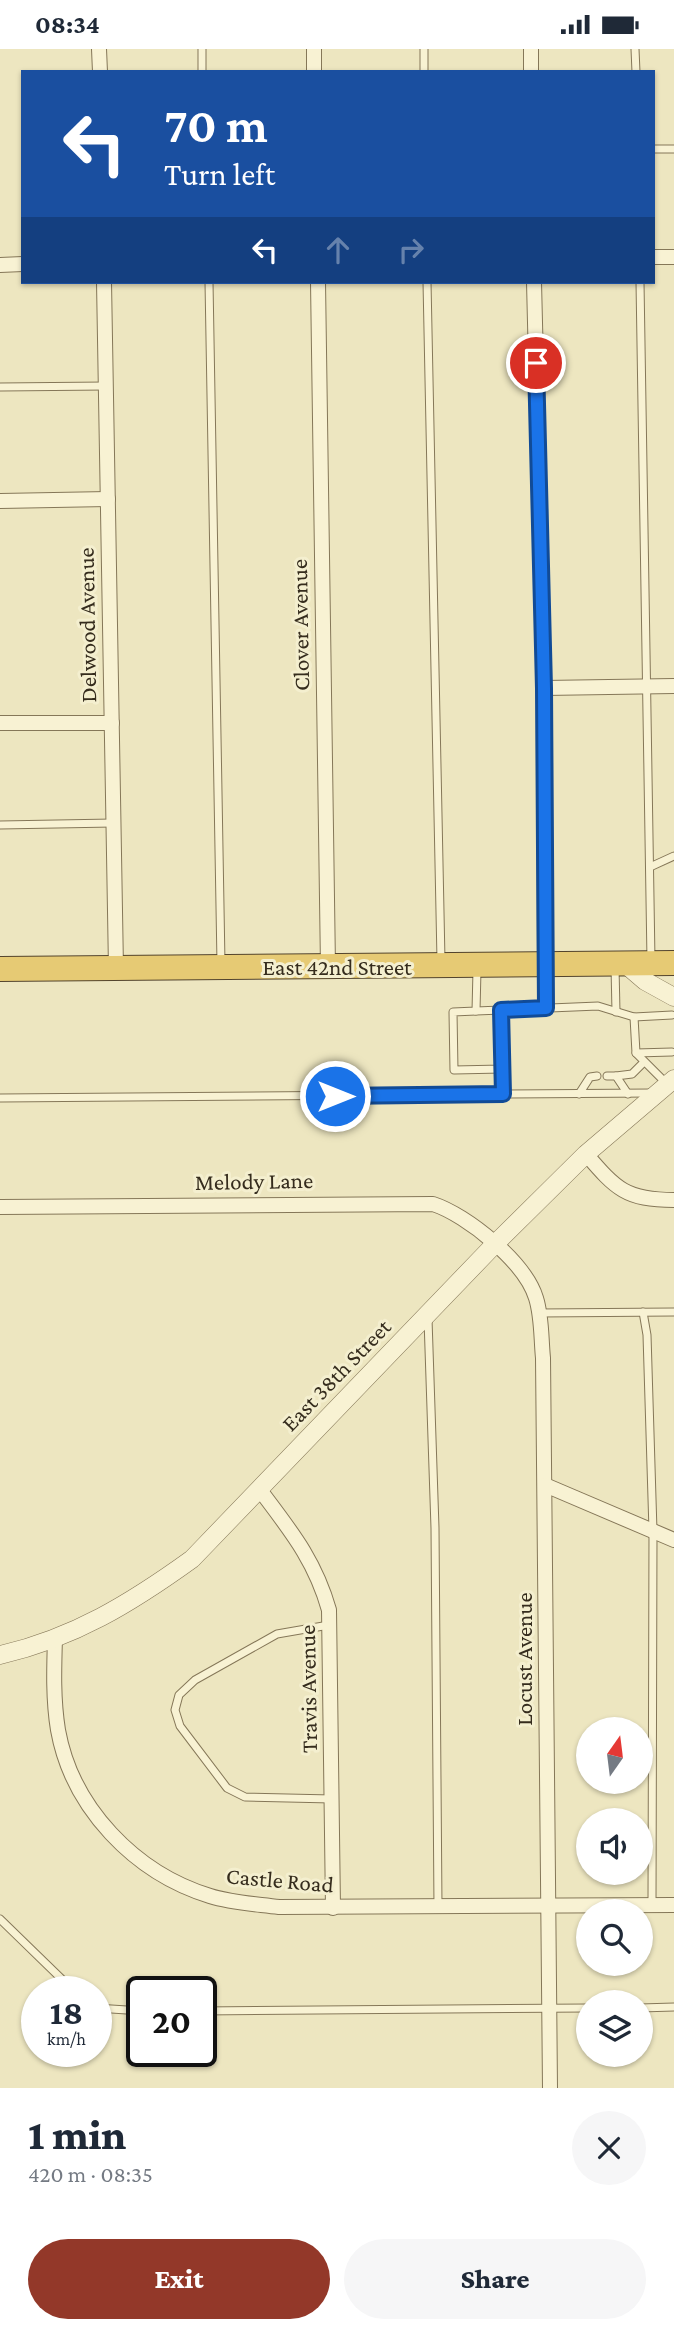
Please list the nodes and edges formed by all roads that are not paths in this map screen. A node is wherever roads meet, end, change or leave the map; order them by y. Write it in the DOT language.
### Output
graph roads {
  1 [pos="99,49"];
  2 [pos="202,49"];
  3 [pos="314,49"];
  4 [pos="424,49"];
  5 [pos="532,49"];
  6 [pos="635,49"];
  7 [pos="100,70"];
  8 [pos="202,70"];
  9 [pos="314,70"];
  10 [pos="424,70"];
  11 [pos="531,70"];
  12 [pos="636,70"];
  13 [pos="655,149"];
  14 [pos="674,149"];
  15 [pos="655,257"];
  16 [pos="674,257"];
  17 [pos="21,264"];
  18 [pos="0,265"];
  19 [pos="104,284"];
  20 [pos="209,284"];
  21 [pos="318,284"];
  22 [pos="428,284"];
  23 [pos="534,284"];
  24 [pos="640,284"];
  25 [pos="106,386"];
  26 [pos="0,387"];
  27 [pos="107,499"];
  28 [pos="0,501"];
  29 [pos="648,686"];
  30 [pos="674,686"];
  31 [pos="544,688"];
  32 [pos="0,723"];
  33 [pos="111,723"];
  34 [pos="113,823"];
  35 [pos="0,825"];
  36 [pos="674,856"];
  37 [pos="650,866"];
  38 [pos="663,963"];
  39 [pos="620,964"];
  40 [pos="545,965"];
  41 [pos="441,966"];
  42 [pos="477,966"];
  43 [pos="328,967"];
  44 [pos="116,968"];
  45 [pos="221,968"];
  46 [pos="0,969"];
  47 [pos="674,997"];
  48 [pos="546,1008"];
  49 [pos="501,1010"];
  50 [pos="476,1011"];
  51 [pos="616,1012"];
  52 [pos="672,1015"];
  53 [pos="634,1017"];
  54 [pos="673,1052"];
  55 [pos="636,1053"];
  56 [pos="645,1062"];
  57 [pos="502,1069"];
  58 [pos="597,1076"];
  59 [pos="668,1088"];
  60 [pos="503,1094"];
  61 [pos="579,1094"];
  62 [pos="628,1094"];
  63 [pos="0,1098"];
  64 [pos="586,1154"];
  65 [pos="674,1200"];
  66 [pos="0,1206"];
  67 [pos="494,1245"];
  68 [pos="674,1312"];
  69 [pos="539,1313"];
  70 [pos="643,1313"];
  71 [pos="428,1315"];
  72 [pos="545,1485"];
  73 [pos="260,1490"];
  74 [pos="653,1531"];
  75 [pos="674,1540"];
  76 [pos="330,1625"];
  77 [pos="55,1638"];
  78 [pos="0,1655"];
  79 [pos="332,1798"];
  80 [pos="652,1899"];
  81 [pos="653,1905"];
  82 [pos="674,1905"];
  83 [pos="549,1906"];
  84 [pos="576,1906"];
  85 [pos="438,1907"];
  86 [pos="333,1908"];
  87 [pos="0,1919"];
  88 [pos="59,1976"];
  89 [pos="674,2007"];
  90 [pos="550,2008"];
  91 [pos="576,2008"];
  92 [pos="653,2008"];
  93 [pos="217,2011"];
  94 [pos="551,2088"];
  1 -- 7 [label="street"];
  2 -- 8 [label="lane"];
  3 -- 9 [label="street"];
  4 -- 10 [label="lane"];
  5 -- 11 [label="street"];
  6 -- 12 [label="lane"];
  13 -- 14 [label="lane"];
  15 -- 16 [label="street"];
  17 -- 18 [label="street"];
  19 -- 25 [label="street, Delwood Avenue"];
  20 -- 45 [label="lane"];
  21 -- 43 [label="street, Clover Avenue"];
  22 -- 41 [label="lane"];
  23 -- 31 [label="street"];
  24 -- 29 [label="lane"];
  25 -- 26 [label="lane"];
  25 -- 27 [label="street, Delwood Avenue"];
  27 -- 28 [label="street"];
  27 -- 33 [label="street, Delwood Avenue"];
  29 -- 30 [label="street"];
  29 -- 31 [label="street"];
  29 -- 37 [label="lane"];
  31 -- 40 [label="street"];
  32 -- 33 [label="street"];
  33 -- 34 [label="street, Delwood Avenue"];
  34 -- 35 [label="lane"];
  34 -- 44 [label="street, Delwood Avenue"];
  36 -- 37 [label="lane"];
  37 -- 38 [label="lane"];
  38 -- 39 [label="highway, East 42nd Street"];
  39 -- 40 [label="highway, East 42nd Street"];
  39 -- 47 [label="street"];
  39 -- 51 [label="lane"];
  40 -- 42 [label="highway, East 42nd Street"];
  40 -- 48 [label="lane"];
  41 -- 42 [label="highway, East 42nd Street"];
  41 -- 43 [label="highway, East 42nd Street"];
  42 -- 50 [label="lane"];
  43 -- 45 [label="highway, East 42nd Street"];
  44 -- 45 [label="highway, East 42nd Street"];
  44 -- 46 [label="highway, East 42nd Street"];
  48 -- 49 [label="lane"];
  48 -- 51 [label="lane"];
  49 -- 50 [label="lane"];
  49 -- 57 [label="lane"];
  50 -- 57 [label="lane"];
  51 -- 53 [label="lane"];
  52 -- 53 [label="lane"];
  53 -- 55 [label="lane"];
  54 -- 55 [label="lane"];
  55 -- 56 [label="lane"];
  56 -- 59 [label="lane"];
  56 -- 62 [label="lane"];
  57 -- 60 [label="lane"];
  58 -- 61 [label="lane"];
  59 -- 62 [label="lane"];
  59 -- 64 [label="street, East 38th Street"];
  60 -- 61 [label="lane"];
  60 -- 63 [label="lane"];
  61 -- 62 [label="lane"];
  64 -- 65 [label="street"];
  64 -- 67 [label="street, East 38th Street"];
  66 -- 67 [label="street, Melody Lane"];
  67 -- 69 [label="street, Locust Avenue"];
  67 -- 71 [label="street, East 38th Street"];
  68 -- 70 [label="lane"];
  69 -- 70 [label="lane"];
  69 -- 72 [label="street, Locust Avenue"];
  70 -- 74 [label="lane"];
  71 -- 73 [label="street, East 38th Street"];
  71 -- 85 [label="lane"];
  72 -- 74 [label="street"];
  72 -- 83 [label="street, Locust Avenue"];
  73 -- 76 [label="street, Travis Avenue"];
  73 -- 77 [label="street, East 38th Street"];
  74 -- 75 [label="street"];
  74 -- 80 [label="lane"];
  76 -- 79 [label="street, Travis Avenue"];
  76 -- 79 [label="lane"];
  77 -- 78 [label="street, East 38th Street"];
  77 -- 86 [label="street, Castle Road"];
  79 -- 86 [label="street, Travis Avenue"];
  81 -- 82 [label="street, Castle Road"];
  83 -- 84 [label="street, Castle Road"];
  83 -- 85 [label="street, Castle Road"];
  83 -- 90 [label="street, Locust Avenue"];
  85 -- 86 [label="street, Castle Road"];
  87 -- 88 [label="lane"];
  89 -- 92 [label="lane"];
  90 -- 91 [label="lane"];
  90 -- 93 [label="lane"];
  90 -- 94 [label="street, Locust Avenue"];
}
